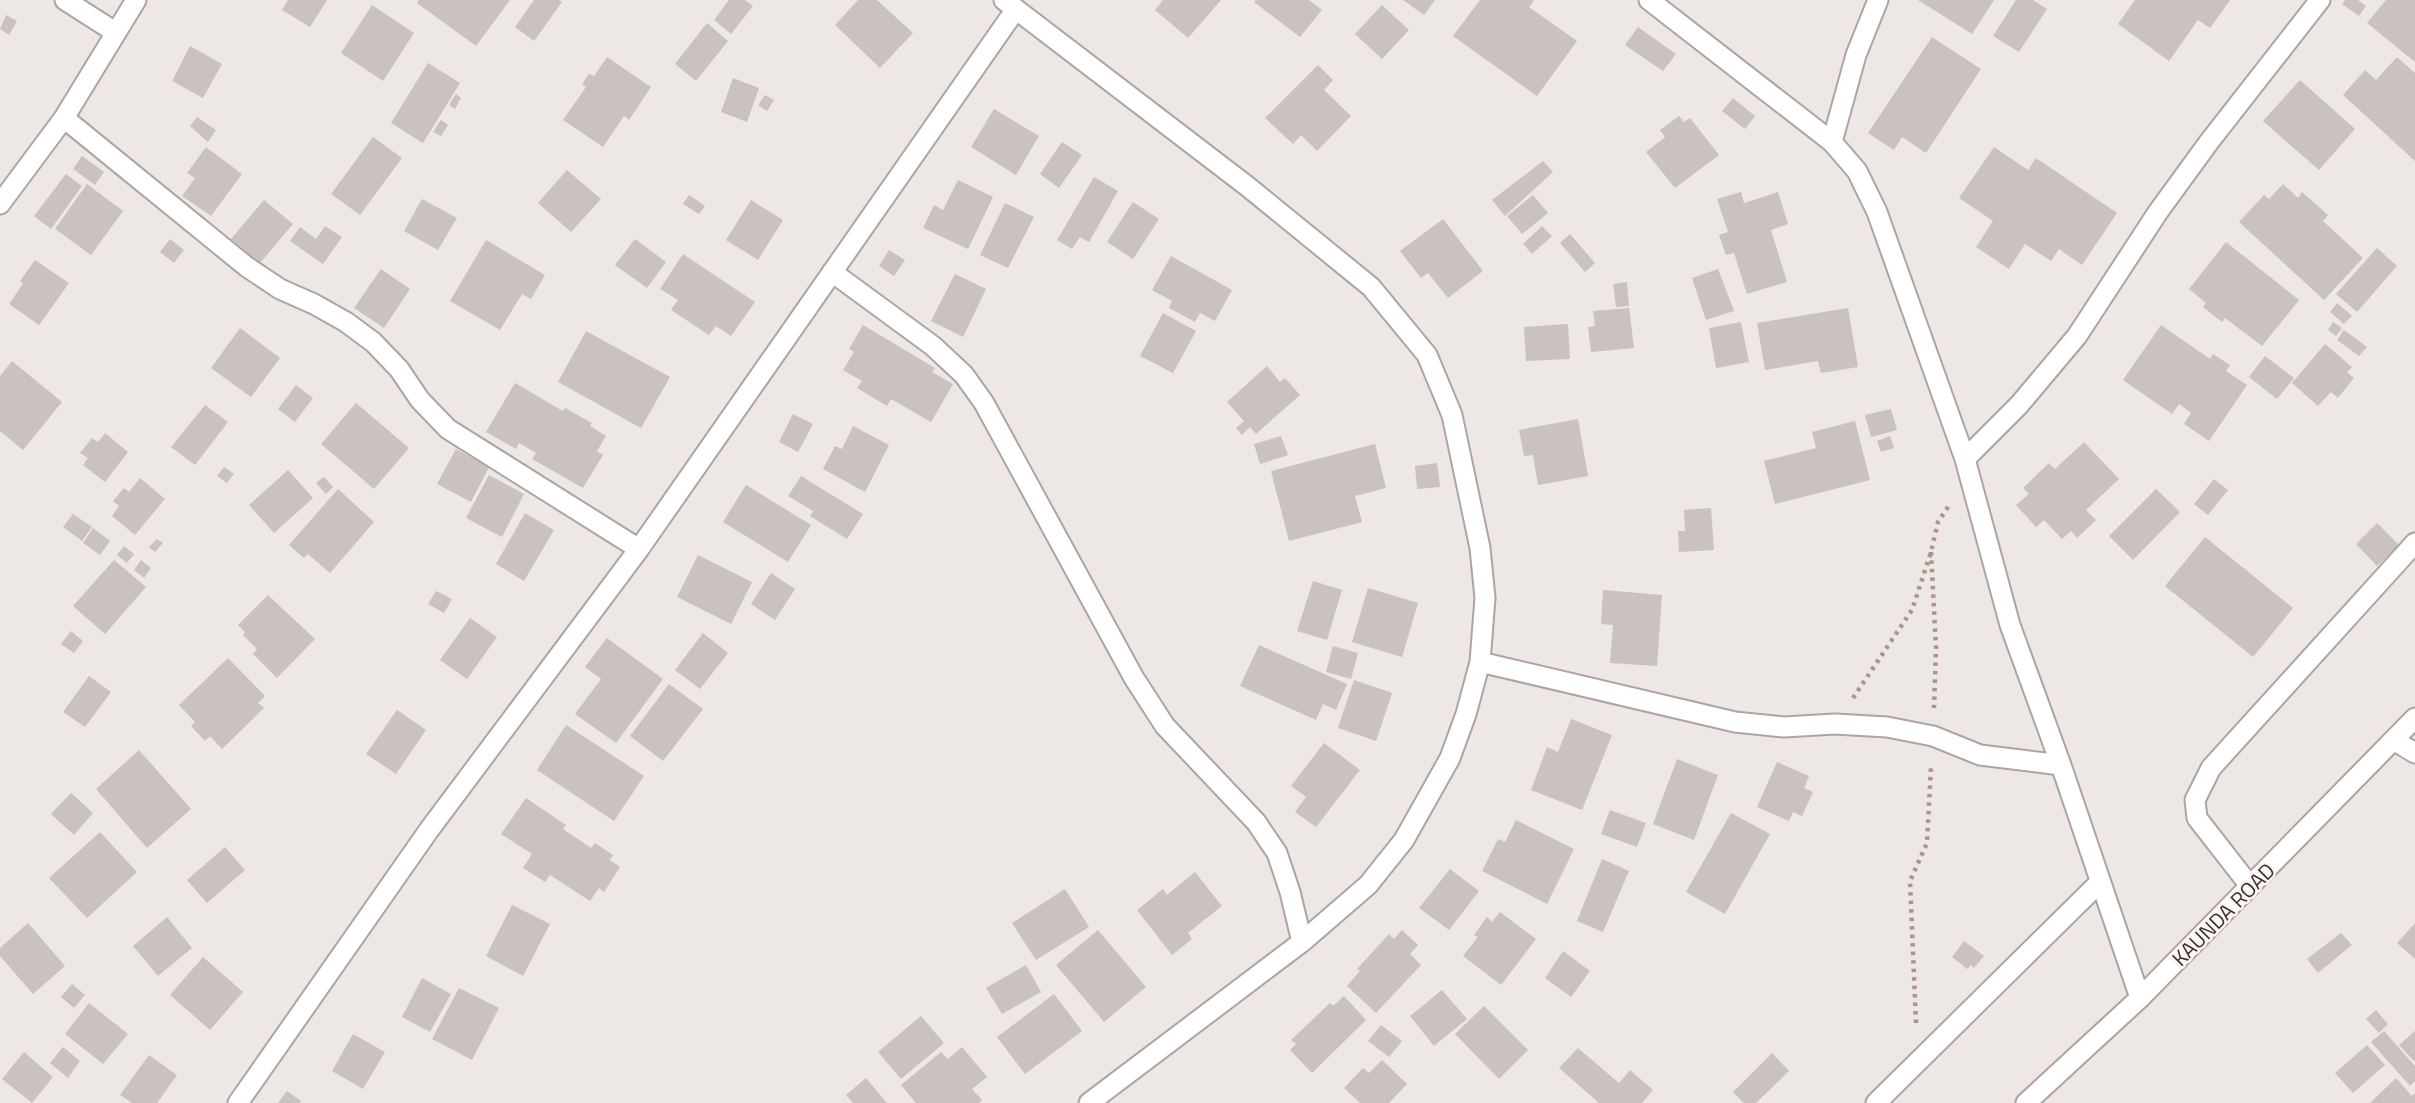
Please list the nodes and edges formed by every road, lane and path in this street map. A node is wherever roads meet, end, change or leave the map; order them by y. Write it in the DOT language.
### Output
graph roads {
  1 [pos="65,0"];
  2 [pos="136,0"];
  3 [pos="1648,0"];
  4 [pos="1878,0"];
  5 [pos="2320,0"];
  6 [pos="1010,4"];
  7 [pos="115,32"];
  8 [pos="64,118"];
  9 [pos="1832,142"];
  10 [pos="0,204"];
  11 [pos="832,272"];
  12 [pos="1965,459"];
  13 [pos="1974,493"];
  14 [pos="2415,543"];
  15 [pos="639,549"];
  16 [pos="1931,552"];
  17 [pos="1480,662"];
  18 [pos="2415,718"];
  19 [pos="1835,724"];
  20 [pos="1933,736"];
  21 [pos="2395,741"];
  22 [pos="2415,753"];
  23 [pos="2061,765"];
  24 [pos="2100,882"];
  25 [pos="2250,886"];
  26 [pos="1302,942"];
  27 [pos="2140,998"];
  28 [pos="1917,1063"];
  29 [pos="238,1103"];
  30 [pos="1089,1103"];
  31 [pos="1876,1103"];
  32 [pos="2026,1103"];
  1 -- 7 [label="street"];
  2 -- 7 [label="street"];
  3 -- 9 [label="street"];
  4 -- 9 [label="street"];
  5 -- 12 [label="street"];
  6 -- 11 [label="street"];
  6 -- 17 [label="street"];
  7 -- 8 [label="street"];
  8 -- 10 [label="street"];
  8 -- 15 [label="street"];
  9 -- 12 [label="street"];
  11 -- 15 [label="street"];
  11 -- 26 [label="street"];
  12 -- 13 [label="street"];
  13 -- 16 [label="path"];
  13 -- 23 [label="street"];
  14 -- 25 [label="street"];
  15 -- 29 [label="street"];
  16 -- 19 [label="path"];
  16 -- 20 [label="path"];
  17 -- 19 [label="street"];
  17 -- 26 [label="street"];
  18 -- 21 [label="street, KAUNDA ROAD"];
  19 -- 20 [label="street"];
  20 -- 23 [label="street"];
  20 -- 28 [label="path"];
  21 -- 22 [label="street"];
  21 -- 25 [label="street, KAUNDA ROAD"];
  23 -- 24 [label="street"];
  24 -- 27 [label="street"];
  24 -- 28 [label="street"];
  25 -- 27 [label="street, KAUNDA ROAD"];
  26 -- 30 [label="street"];
  27 -- 32 [label="street, KAUNDA ROAD"];
  28 -- 31 [label="street"];
}
